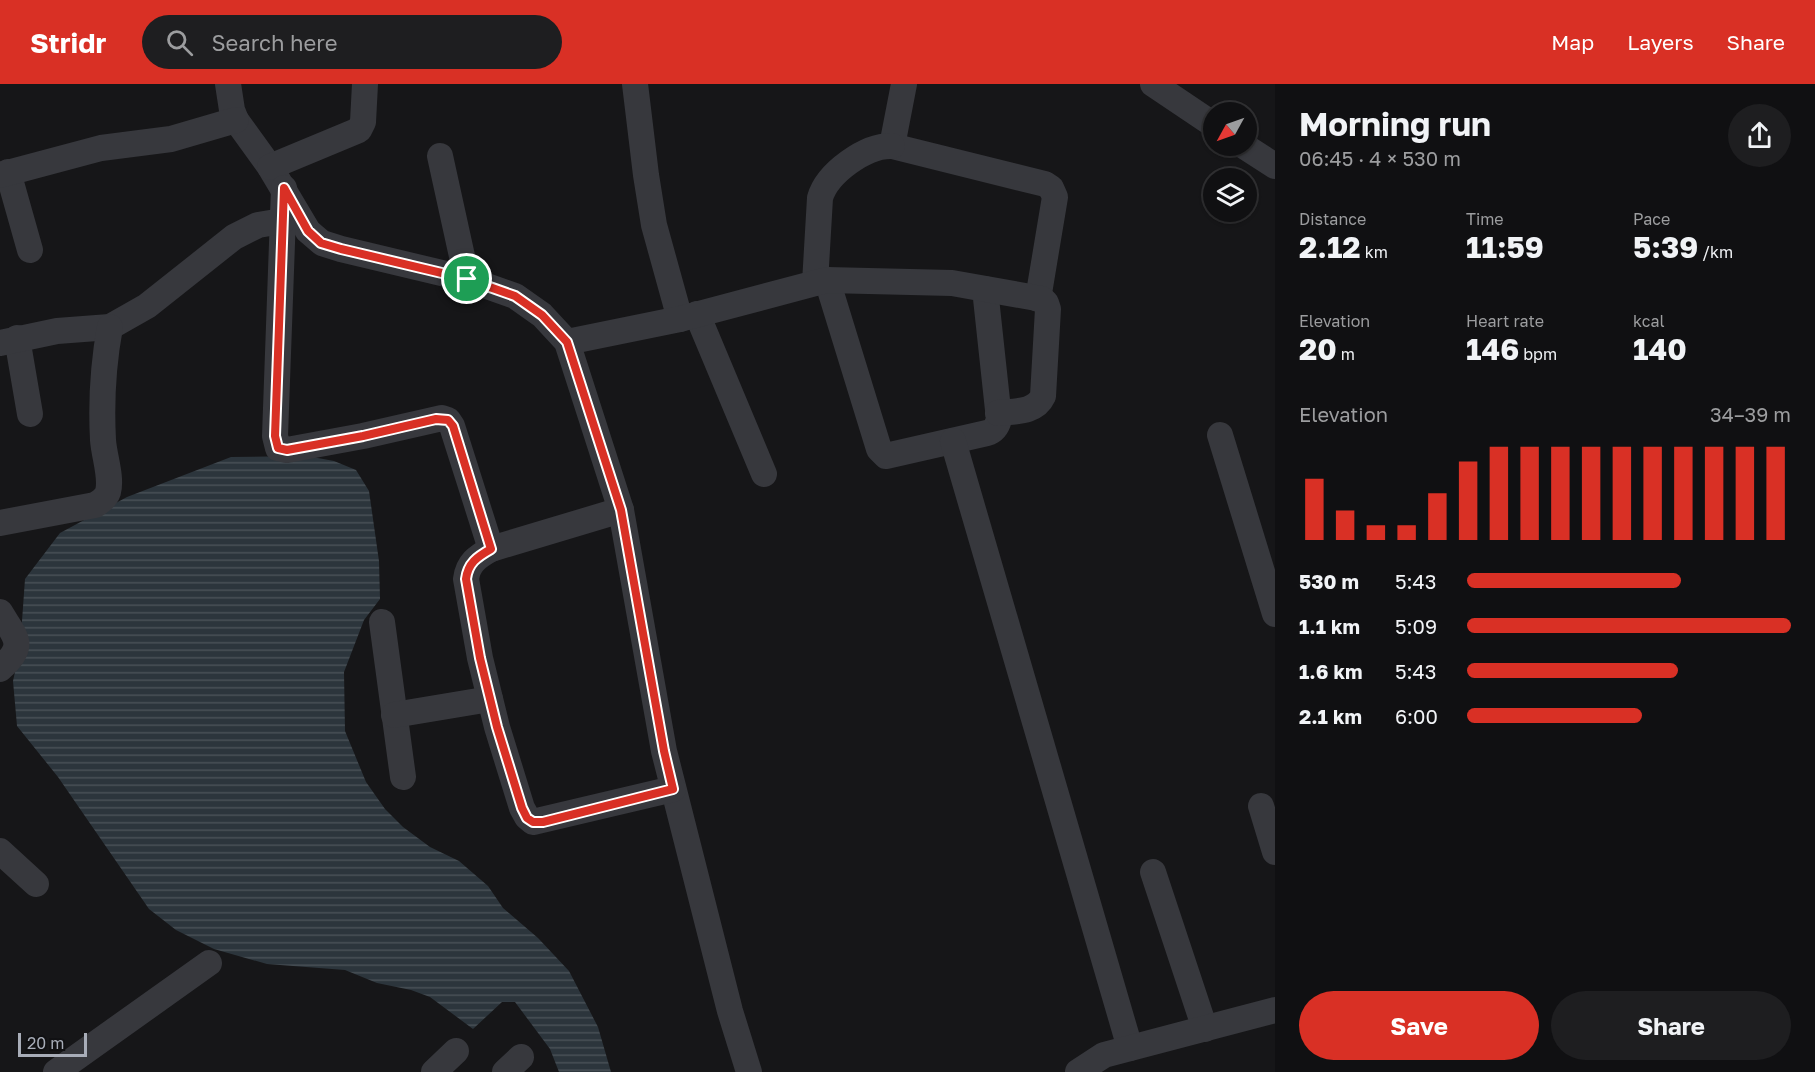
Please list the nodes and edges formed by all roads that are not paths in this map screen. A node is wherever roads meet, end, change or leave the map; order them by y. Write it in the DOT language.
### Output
graph roads {
  1 [pos="228,84"];
  2 [pos="365,84"];
  3 [pos="635,84"];
  4 [pos="904,84"];
  5 [pos="1153,84"];
  6 [pos="1203,118"];
  7 [pos="236,120"];
  8 [pos="892,146"];
  9 [pos="1257,154"];
  10 [pos="440,156"];
  11 [pos="1275,166"];
  12 [pos="4,174"];
  13 [pos="277,178"];
  14 [pos="282,221"];
  15 [pos="30,250"];
  16 [pos="467,279"];
  17 [pos="821,282"];
  18 [pos="985,289"];
  19 [pos="1038,299"];
  20 [pos="688,316"];
  21 [pos="110,327"];
  22 [pos="9,340"];
  23 [pos="567,342"];
  24 [pos="998,413"];
  25 [pos="30,414"];
  26 [pos="1220,435"];
  27 [pos="953,441"];
  28 [pos="764,474"];
  29 [pos="621,510"];
  30 [pos="0,523"];
  31 [pos="491,549"];
  32 [pos="0,612"];
  33 [pos="1275,614"];
  34 [pos="382,622"];
  35 [pos="0,669"];
  36 [pos="490,699"];
  37 [pos="394,715"];
  38 [pos="403,777"];
  39 [pos="673,789"];
  40 [pos="1261,806"];
  41 [pos="0,851"];
  42 [pos="1275,852"];
  43 [pos="1154,872"];
  44 [pos="36,884"];
  45 [pos="209,963"];
  46 [pos="1275,1010"];
  47 [pos="1205,1029"];
  48 [pos="1130,1048"];
  49 [pos="456,1051"];
  50 [pos="56,1072"];
  51 [pos="434,1072"];
  52 [pos="749,1072"];
  53 [pos="1077,1072"];
  1 -- 7 [label="street"];
  2 -- 13 [label="street"];
  3 -- 20 [label="street"];
  4 -- 8 [label="street"];
  5 -- 6 [label="street"];
  7 -- 12 [label="street"];
  7 -- 13 [label="street"];
  8 -- 17 [label="street"];
  8 -- 19 [label="street"];
  9 -- 11 [label="street"];
  10 -- 16 [label="street"];
  12 -- 15 [label="street"];
  13 -- 14 [label="street"];
  13 -- 16 [label="street"];
  14 -- 21 [label="street"];
  14 -- 31 [label="street"];
  16 -- 23 [label="street"];
  17 -- 18 [label="street"];
  17 -- 20 [label="street"];
  17 -- 27 [label="street"];
  18 -- 19 [label="street"];
  18 -- 24 [label="street"];
  19 -- 24 [label="street"];
  20 -- 23 [label="street"];
  20 -- 28 [label="street"];
  21 -- 22 [label="street"];
  21 -- 30 [label="street"];
  22 -- 25 [label="street"];
  23 -- 29 [label="street"];
  24 -- 27 [label="street"];
  26 -- 33 [label="street"];
  27 -- 48 [label="street"];
  29 -- 31 [label="street"];
  29 -- 39 [label="street"];
  31 -- 36 [label="street"];
  32 -- 35 [label="street"];
  34 -- 37 [label="street"];
  36 -- 37 [label="street"];
  36 -- 39 [label="street"];
  37 -- 38 [label="street"];
  39 -- 52 [label="street"];
  40 -- 42 [label="street"];
  41 -- 44 [label="street"];
  43 -- 47 [label="street"];
  45 -- 50 [label="street"];
  46 -- 47 [label="street"];
  47 -- 48 [label="street"];
  48 -- 53 [label="street"];
  49 -- 51 [label="street"];
}
